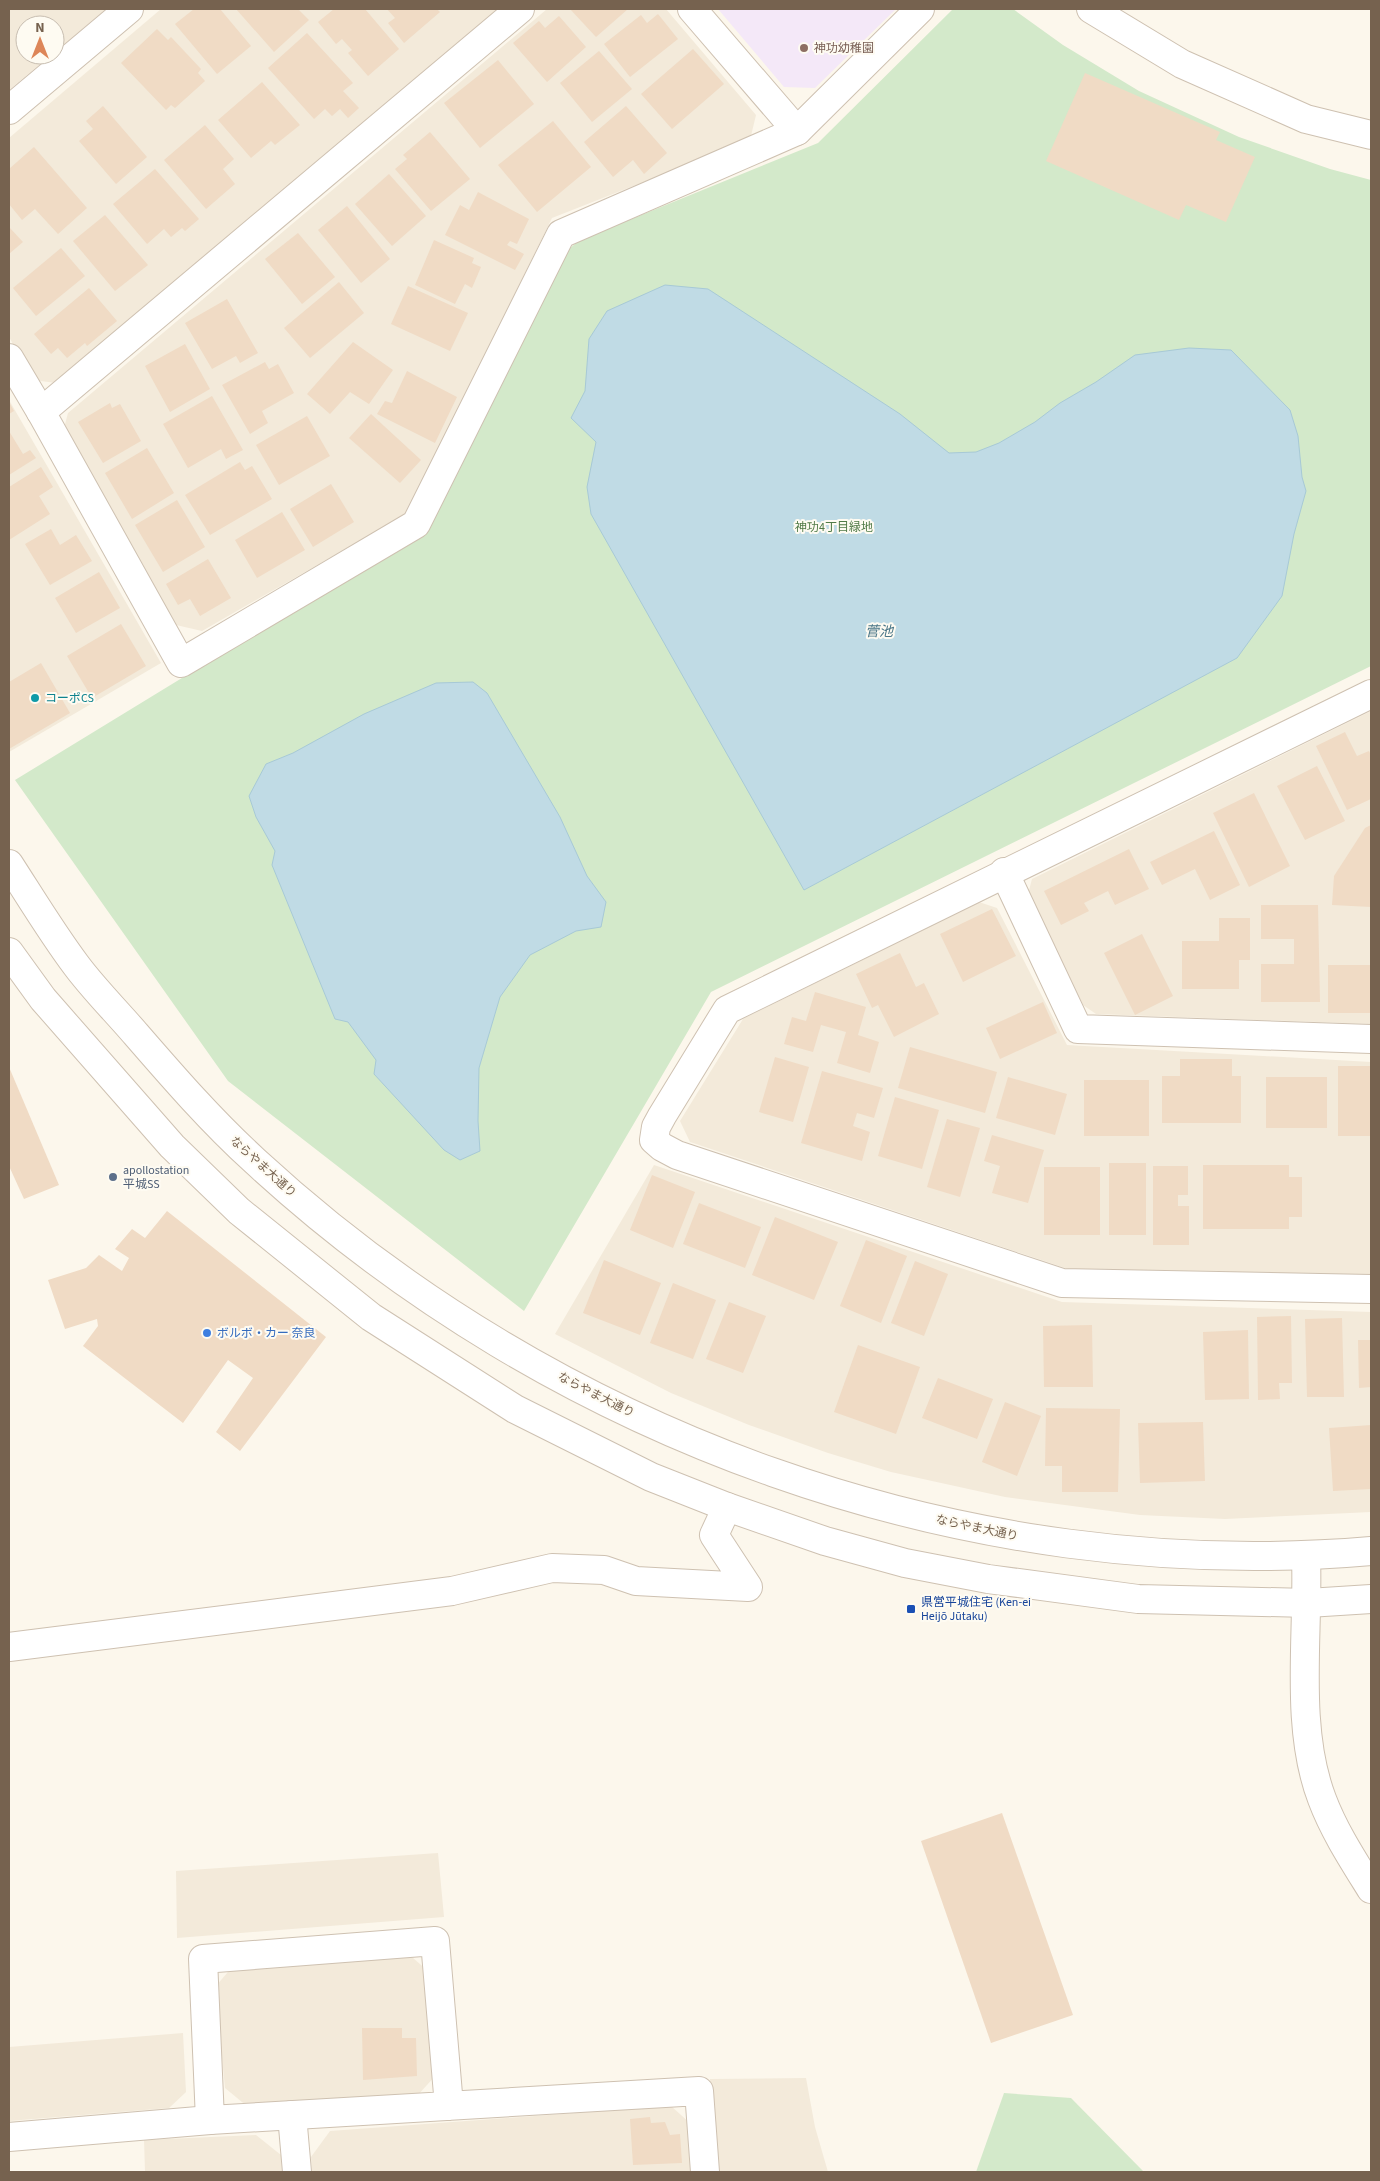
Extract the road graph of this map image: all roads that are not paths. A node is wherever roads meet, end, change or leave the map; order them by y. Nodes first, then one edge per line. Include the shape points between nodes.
1 (129, 9) edge
2 (520, 9) edge
3 (692, 9) edge
4 (920, 9) edge
5 (1091, 9) edge
6 (9, 110) edge
7 (797, 131) junction
8 (1371, 135) edge
9 (9, 358) edge
10 (42, 412) junction
11 (1371, 694) edge
12 (9, 864) edge
13 (1004, 872) junction
14 (9, 952) edge
15 (1371, 1039) edge
16 (1371, 1289) edge
17 (727, 1507) junction
18 (1371, 1551) edge
19 (1306, 1557) junction
20 (1371, 1599) edge
21 (1308, 1603) junction
22 (9, 1647) edge
23 (1371, 1889) edge
24 (448, 2106) junction
25 (292, 2115) junction
26 (210, 2120) junction
27 (9, 2137) edge
28 (297, 2172) edge
29 (705, 2172) edge

1 - 6 street
2 - 10 street
3 - 7 street
4 - 7 street
5 - 8 street via 1182,64 1306,119
7 - 10 street via 561,234 416,524 181,663
9 - 10 street
11 - 13 street
12 - 19 street, ならやま大通り via 77,966 197,1105 255,1162 397,1279 526,1359 709,1450 892,1510 1047,1542 1218,1556
13 - 15 street via 1078,1029
13 - 16 street via 728,1010 662,1116 654,1140 677,1155 1062,1283
14 - 17 street via 43,999 172,1146 239,1211 371,1316 515,1409 651,1477
17 - 21 street via 825,1541 988,1579 1138,1599
17 - 22 street via 714,1535 748,1587 636,1581 604,1570 552,1568 452,1591
18 - 19 street, ならやま大通り
19 - 21 street
20 - 21 street
21 - 23 street via 1309,1752 1322,1798 1343,1844
24 - 25 street
24 - 26 street via 435,1941 203,1959
24 - 29 street via 699,2091
25 - 26 street
25 - 28 street
26 - 27 street

